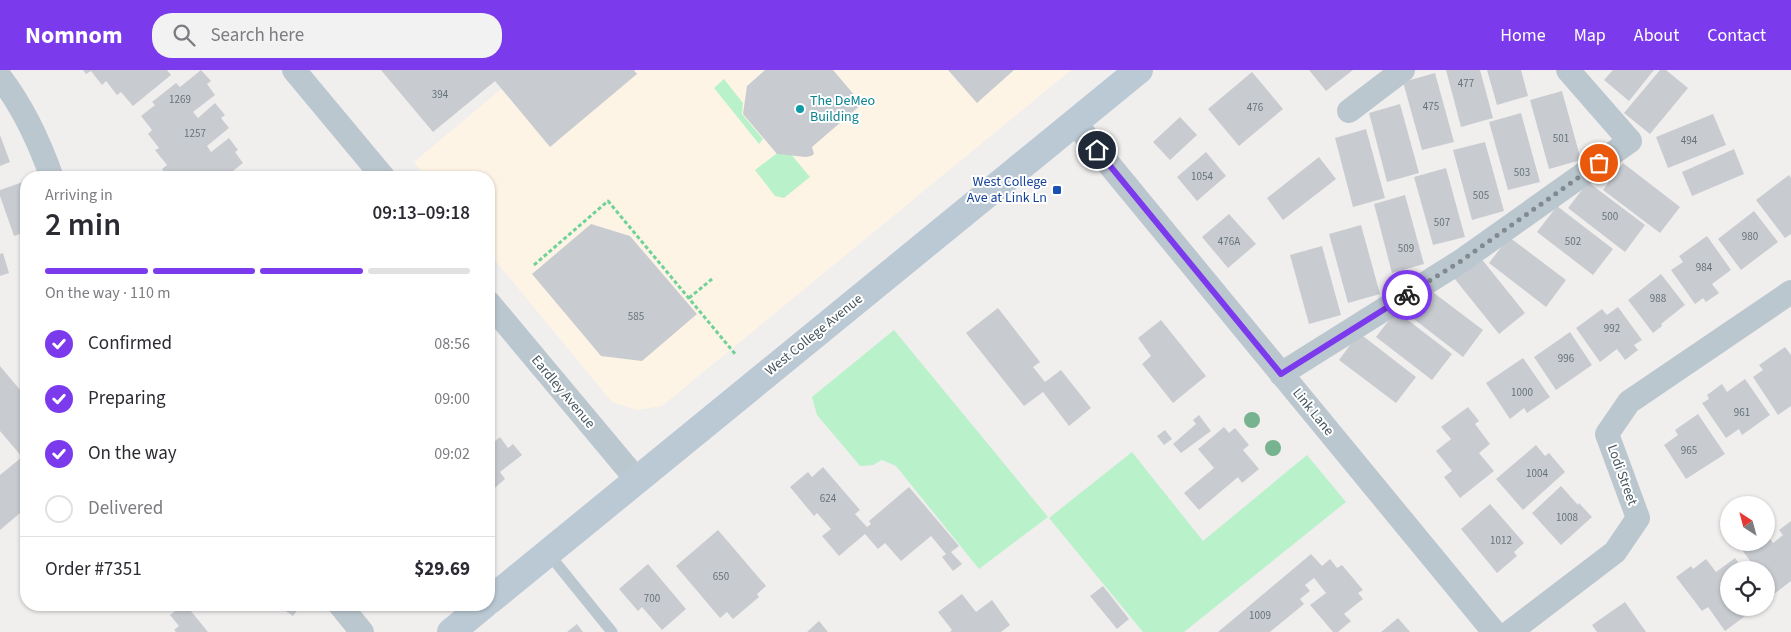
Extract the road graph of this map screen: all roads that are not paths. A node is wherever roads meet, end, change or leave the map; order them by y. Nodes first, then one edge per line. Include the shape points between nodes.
1 (294, 70) edge
2 (1140, 70) edge
3 (1403, 70) edge
4 (1568, 70) edge
5 (0, 76) edge
6 (1349, 111) dead end
7 (1075, 123) junction
8 (50, 171) edge
9 (378, 171) edge
10 (1791, 292) edge
11 (495, 310) edge
12 (1281, 374) junction
13 (637, 480) junction
14 (548, 553) junction
15 (495, 596) edge
16 (345, 611) edge
17 (477, 611) edge
18 (362, 632) edge
19 (451, 632) edge
20 (612, 632) edge
21 (1494, 632) edge
22 (1510, 632) edge

1 - 9 street
2 - 7 main road, West College Avenue
3 - 6 street
4 - 12 street via 1630,141 1461,261
5 - 8 street via 28,120
7 - 12 street, Link Lane
7 - 13 main road, West College Avenue
10 - 22 street, Lodi Street via 1629,402 1607,434 1638,518 1615,552
11 - 13 street, Eardley Avenue
12 - 21 street, Link Lane
13 - 14 main road, West College Avenue
14 - 15 main road, West College Avenue
14 - 20 lane
16 - 18 street
17 - 19 main road

